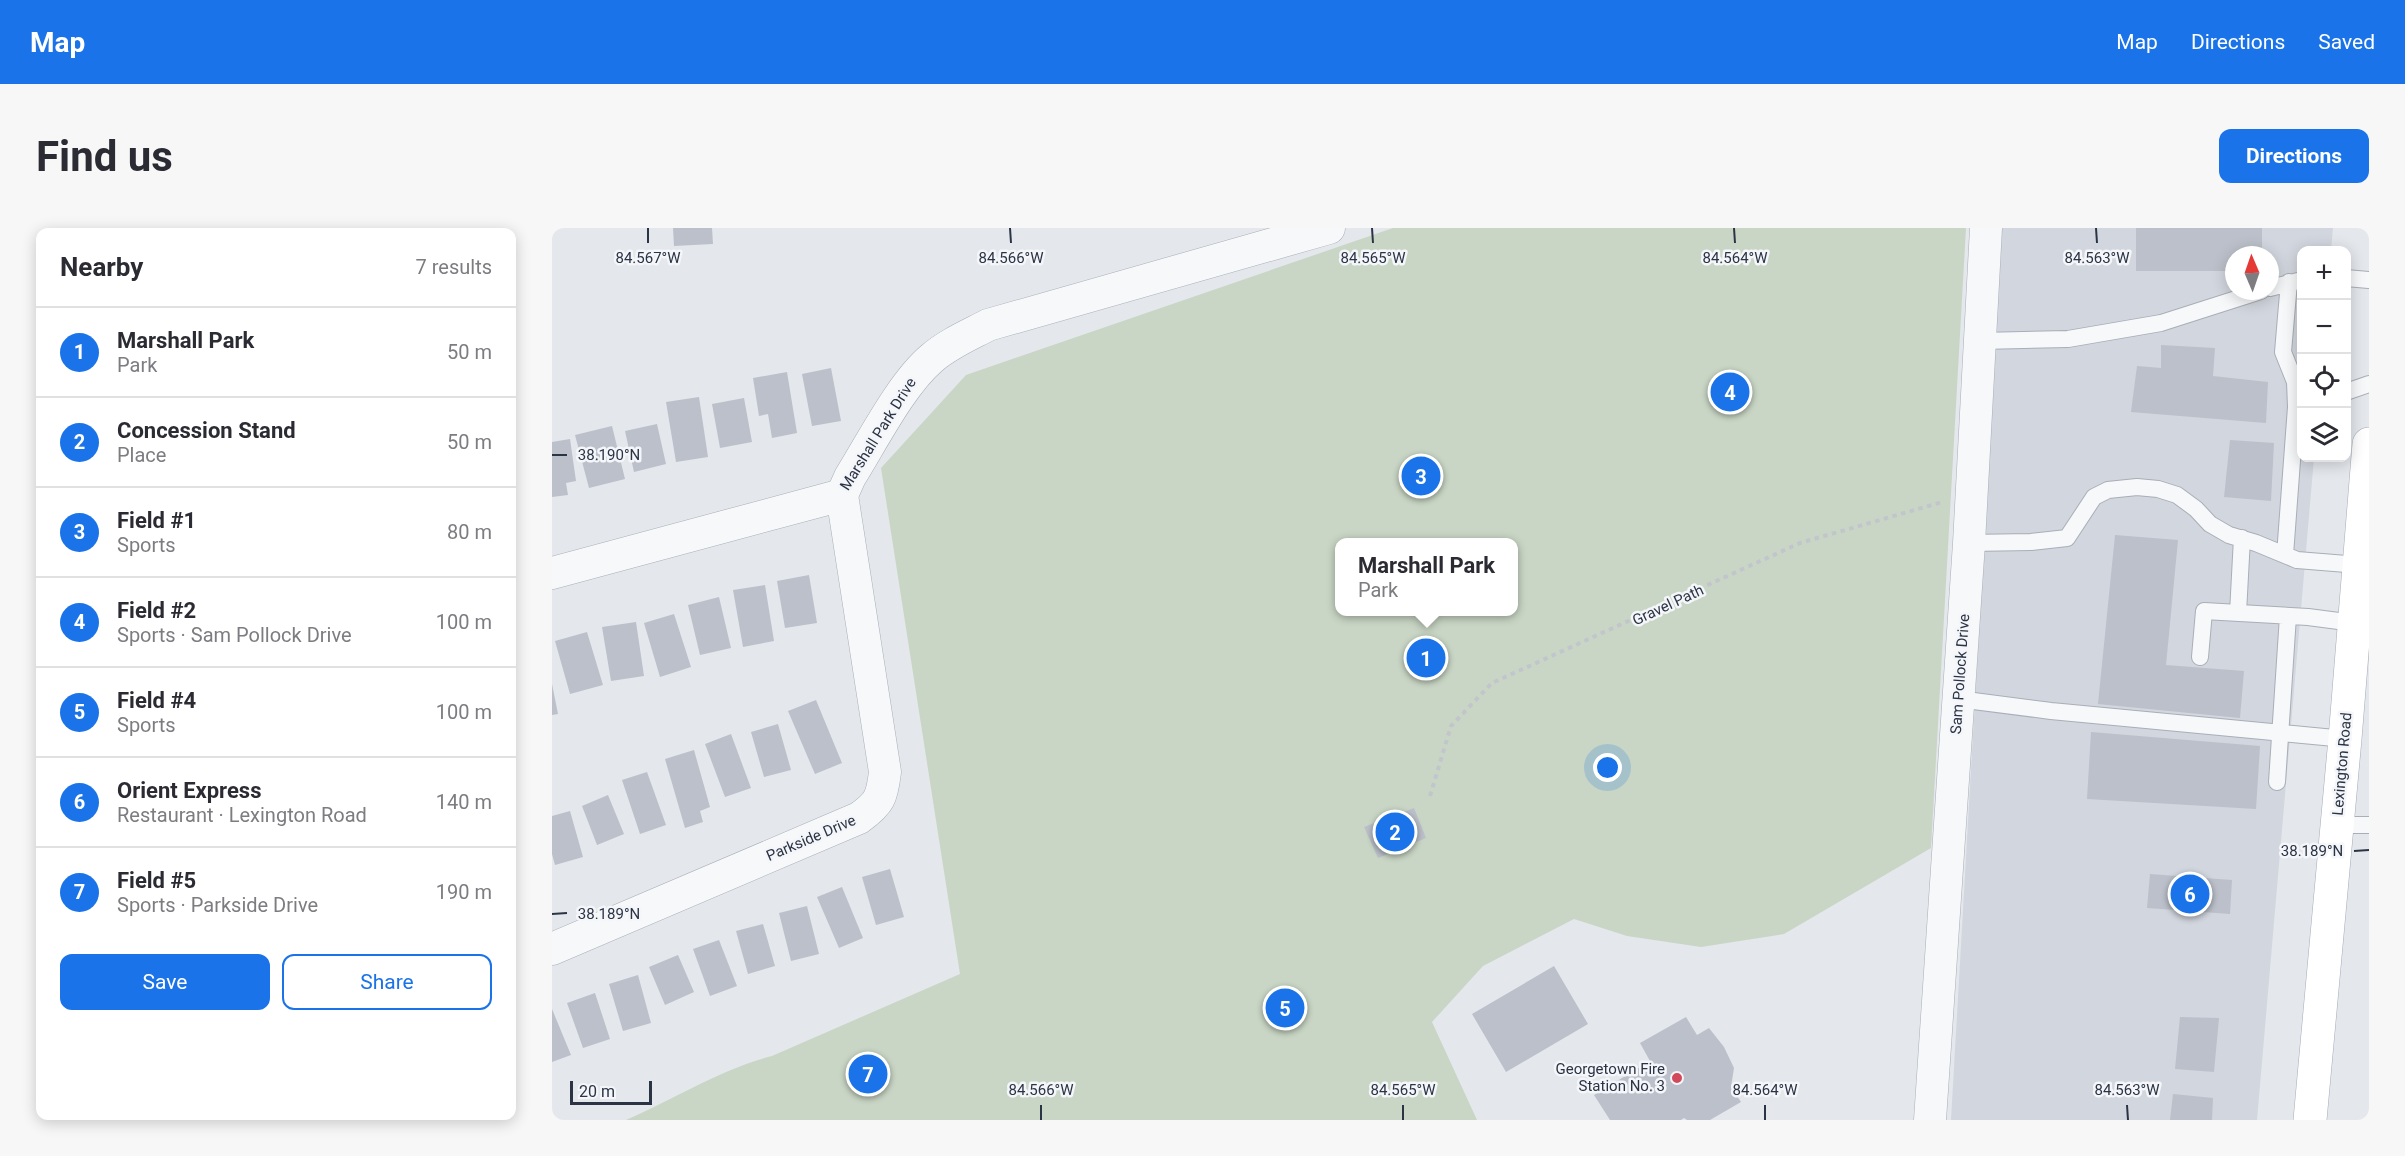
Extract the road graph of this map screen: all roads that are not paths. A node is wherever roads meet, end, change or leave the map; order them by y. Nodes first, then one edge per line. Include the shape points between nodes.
1 (1329, 228) edge
2 (1986, 228) edge
3 (2351, 278) edge
4 (2369, 280) edge
5 (2295, 281) edge
6 (2279, 285) edge
7 (2233, 300) edge
8 (1980, 340) junction
9 (2369, 384) edge
10 (2351, 390) edge
11 (2297, 394) edge
12 (2299, 408) edge
13 (2369, 444) edge
14 (842, 495) junction
15 (2242, 538) junction
16 (1969, 543) junction
17 (2285, 555) junction
18 (2359, 566) junction
19 (552, 573) edge
20 (2238, 613) junction
21 (2288, 616) junction
22 (2354, 622) junction
23 (2200, 657) dead end
24 (1958, 699) junction
25 (2280, 733) junction
26 (2345, 739) junction
27 (2277, 782) dead end
28 (2337, 825) junction
29 (2369, 825) edge
30 (552, 949) edge
31 (1929, 1120) edge
32 (2310, 1120) edge

1 - 14 street, Marshall Park Drive via 988,325 954,342 913,377
2 - 8 street, Sam Pollock Drive
3 - 4 lane
5 - 6 lane
5 - 11 lane via 2283,352
7 - 8 lane via 2160,323 2068,339
8 - 16 street, Sam Pollock Drive
9 - 10 lane
12 - 17 lane
13 - 18 main road, Lexington Road
14 - 19 street, Marshall Park Drive
14 - 30 street, Parkside Drive via 885,772 876,806 859,818
15 - 16 lane via 2210,524 2177,495 2137,487 2108,490 2094,497 2067,538
15 - 17 lane
15 - 20 lane
16 - 24 street, Sam Pollock Drive
17 - 18 lane
18 - 22 main road, Lexington Road
20 - 21 lane
20 - 23 lane via 2204,611
21 - 22 lane
21 - 25 lane
22 - 26 main road, Lexington Road
24 - 25 lane
24 - 31 street, Sam Pollock Drive
25 - 26 lane
25 - 27 lane
26 - 28 main road, Lexington Road
28 - 29 lane
28 - 32 main road, Lexington Road

